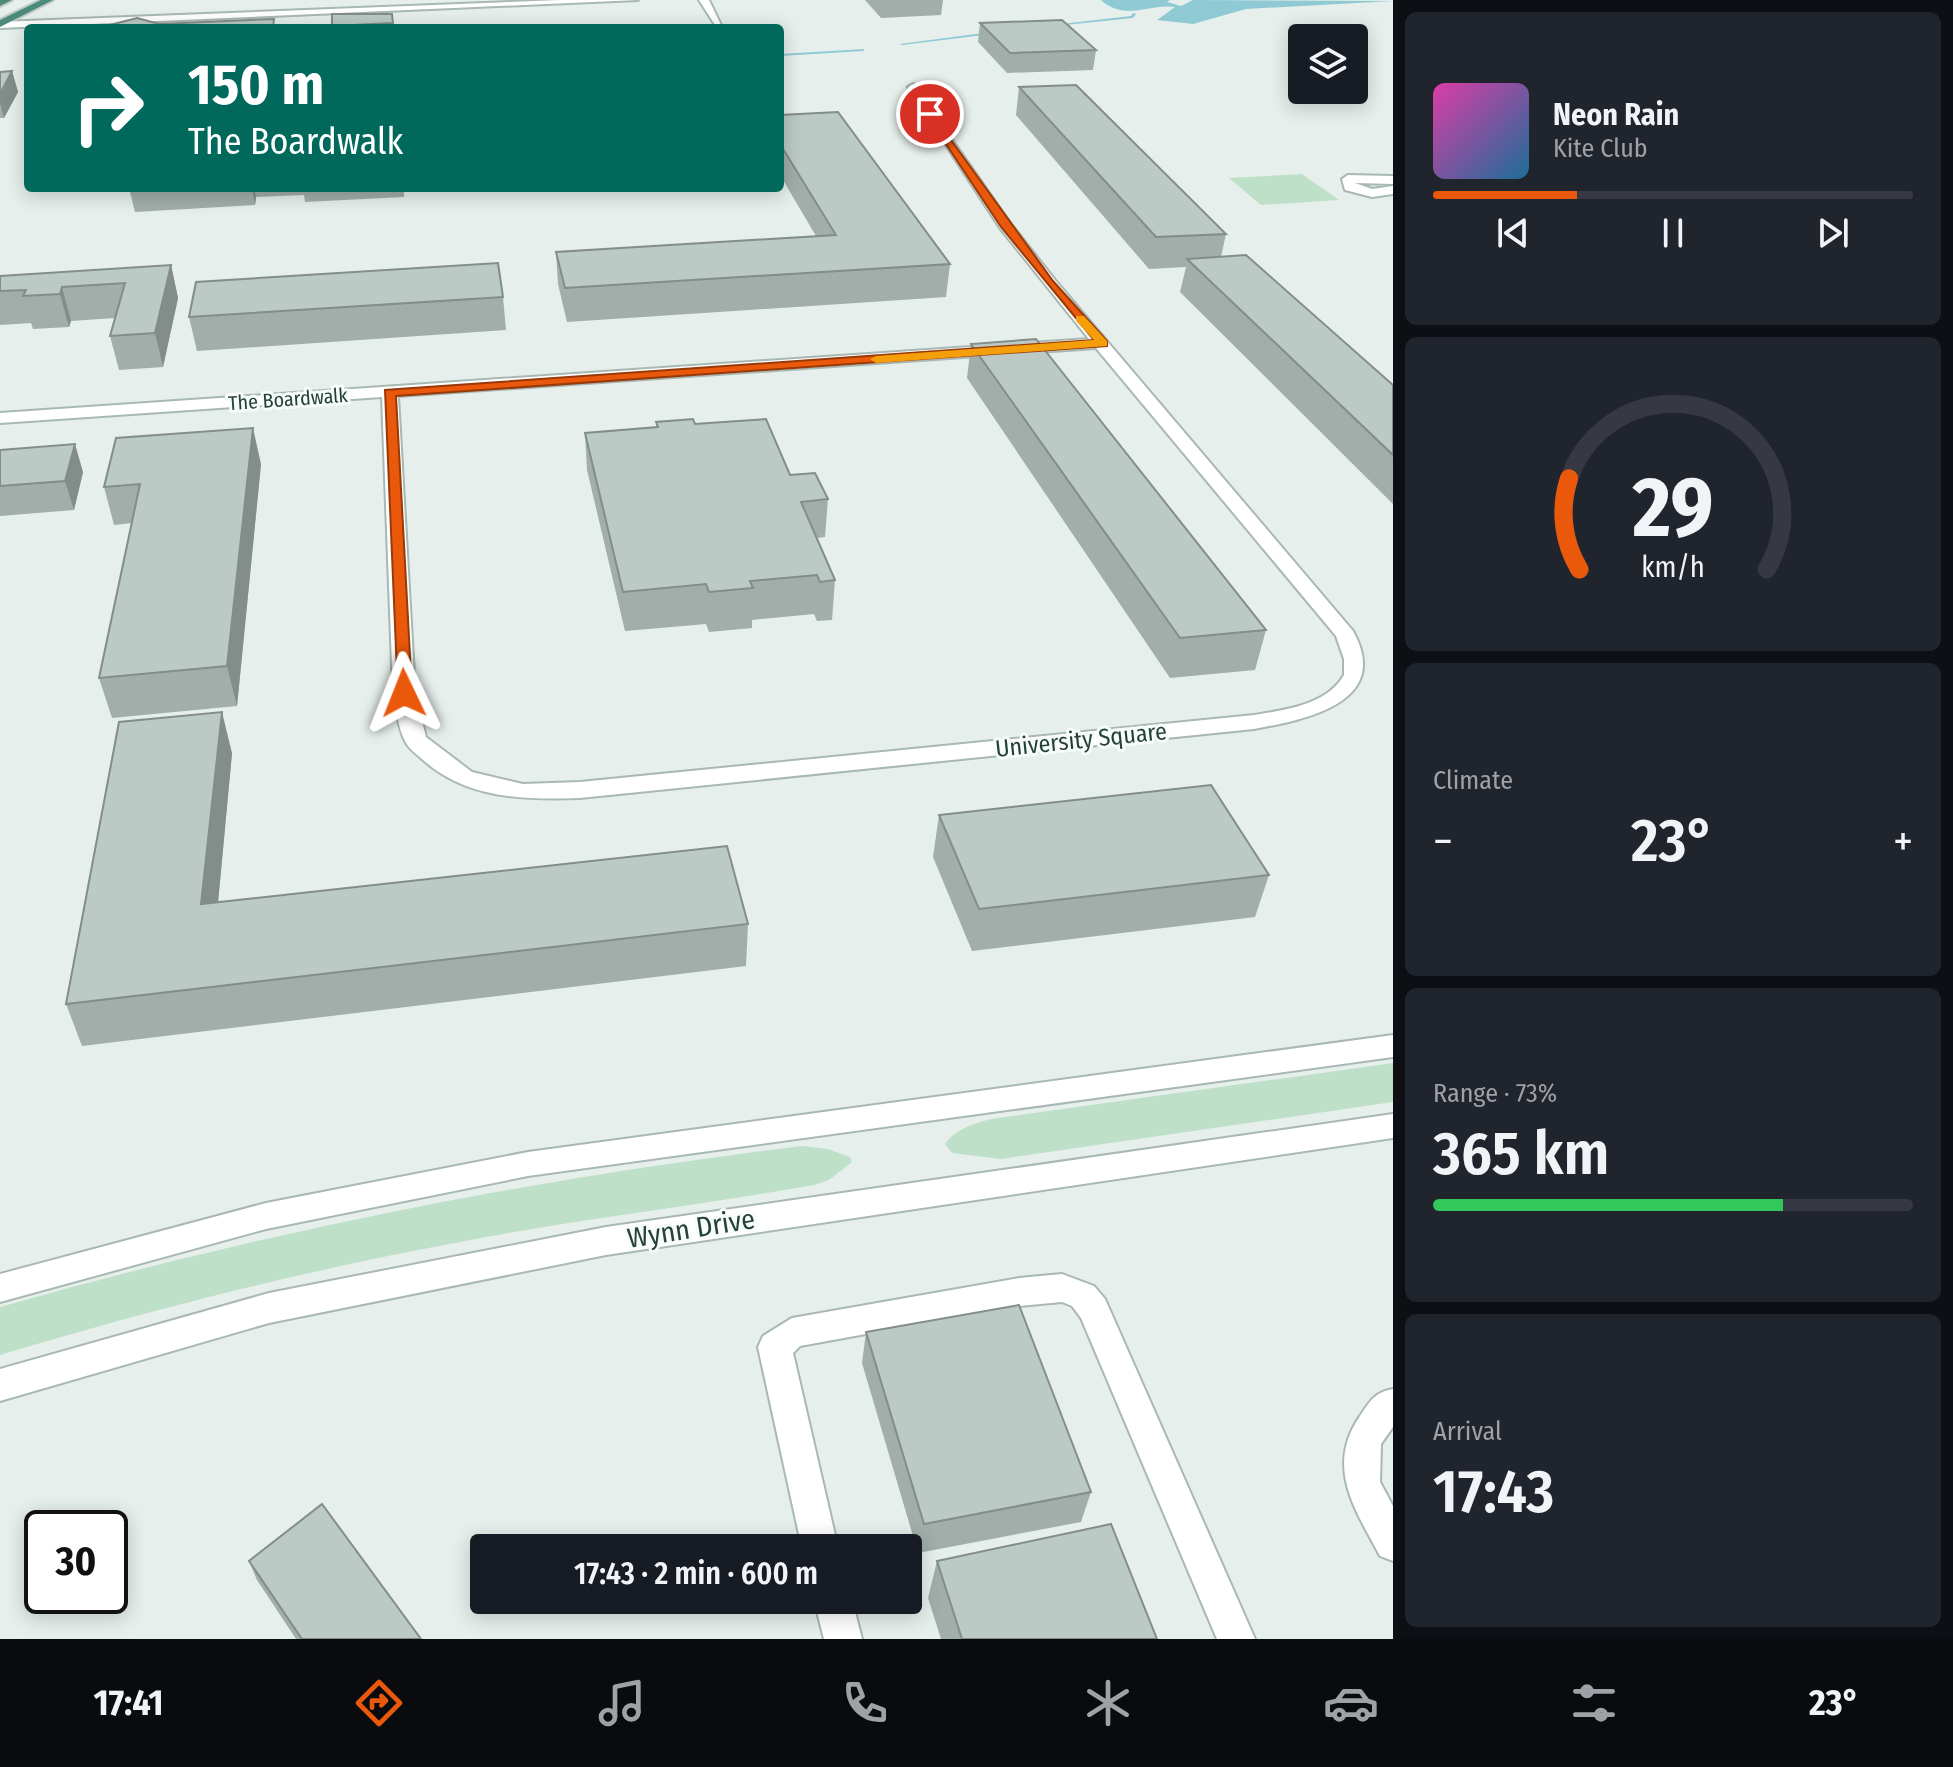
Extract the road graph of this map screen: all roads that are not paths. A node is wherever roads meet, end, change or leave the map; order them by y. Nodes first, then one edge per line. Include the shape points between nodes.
1 (7, 0) edge
2 (48, 0) edge
3 (633, 0) edge
4 (704, 0) edge
5 (0, 3) edge
6 (718, 23) dead end
7 (24, 24) edge
8 (38, 24) edge
9 (0, 25) edge
10 (913, 87) dead end
11 (1393, 180) edge
12 (1393, 190) edge
13 (1103, 343) junction
14 (390, 393) junction
15 (0, 418) edge
16 (1393, 1046) edge
17 (1393, 1126) edge
18 (0, 1288) edge
19 (0, 1385) edge
20 (1393, 1405) edge
21 (817, 1534) edge
22 (1393, 1543) edge
23 (837, 1614) edge
24 (843, 1639) edge
25 (1236, 1639) edge

1 - 5 highway
2 - 9 highway
3 - 8 street via 450,13
4 - 6 street
7 - 9 street
10 - 13 street, University Square via 1005,225
11 - 12 street via 1348,179 1350,187 1372,193
13 - 14 street, The Boardwalk
13 - 14 street, University Square via 1346,635 1356,661 1351,682 1329,702 1304,713 1254,722 777,772 580,790 494,787 464,777 415,740 404,693
14 - 15 street, The Boardwalk
16 - 18 street via 528,1164 266,1216
17 - 19 street, Wynn Drive via 561,1249 269,1308
20 - 22 street via 1364,1440 1362,1485
21 - 25 street via 775,1347 792,1333 1062,1288 1083,1296 1093,1309
23 - 24 street

